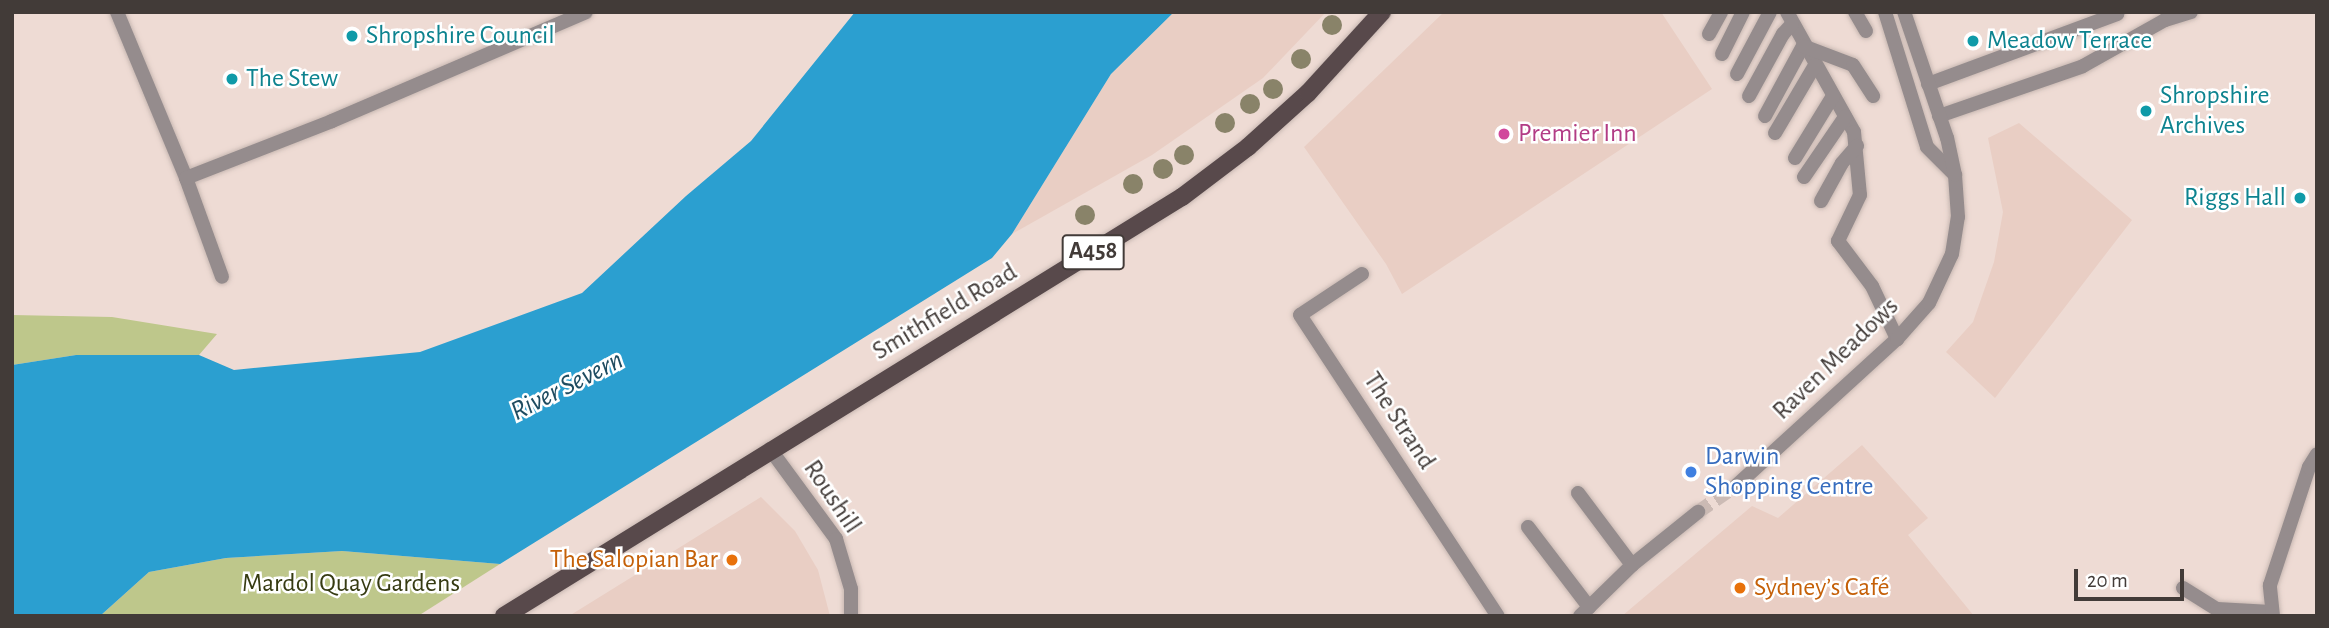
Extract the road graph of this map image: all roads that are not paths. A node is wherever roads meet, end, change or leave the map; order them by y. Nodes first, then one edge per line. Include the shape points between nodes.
1 (117, 12) edge
2 (586, 12) edge
3 (1382, 12) edge
4 (1721, 12) edge
5 (1742, 12) edge
6 (1770, 12) edge
7 (1855, 12) edge
8 (1885, 12) edge
9 (1904, 12) edge
10 (2191, 12) edge
11 (2116, 14) dead end
12 (1789, 18) edge
13 (1866, 31) dead end
14 (1709, 34) dead end
15 (1803, 46) junction
16 (1722, 54) dead end
17 (1815, 65) junction
18 (1737, 74) dead end
19 (1928, 84) junction
20 (1749, 96) dead end
21 (1833, 96) junction
22 (1873, 96) dead end
23 (1765, 116) dead end
24 (1939, 116) junction
25 (1845, 117) junction
26 (1775, 133) dead end
27 (1857, 146) junction
28 (1795, 158) dead end
29 (1955, 175) junction
30 (1804, 177) dead end
31 (186, 178) junction
32 (1821, 201) dead end
33 (1362, 274) dead end
34 (222, 277) dead end
35 (1897, 340) junction
36 (770, 449) junction
37 (2317, 454) edge
38 (1737, 485) tunnel mouth
39 (1578, 493) dead end
40 (1698, 512) tunnel mouth
41 (1528, 527) dead end
42 (1632, 565) junction
43 (2183, 588) dead end
44 (1584, 611) edge
45 (2272, 614) edge
46 (504, 616) edge
47 (851, 616) edge
48 (1498, 616) edge

1 - 31 street
2 - 31 street via 355,112
3 - 36 main road, Smithfield Road / A458 via 1308,93 1182,197
4 - 14 street
5 - 16 street
6 - 18 street
7 - 13 street
8 - 29 street via 1927,147
9 - 19 street, Raven Meadows
10 - 24 street via 2165,20 2083,66
11 - 19 street
12 - 15 street
12 - 20 street
15 - 17 street
15 - 22 street via 1853,65
15 - 23 street
17 - 21 street
17 - 26 street
19 - 24 street, Raven Meadows
21 - 25 street
21 - 28 street
24 - 29 street, Raven Meadows
25 - 27 street
25 - 30 street
27 - 32 street
27 - 35 street via 1860,195 1838,241 1872,286
29 - 35 street, Raven Meadows via 1958,217 1952,254 1929,303
31 - 34 street
33 - 48 street, The Strand via 1300,315
35 - 38 street, Raven Meadows
36 - 46 main road, Smithfield Road / A458
36 - 47 street, Roushill via 836,540 851,589
37 - 45 street via 2270,585
39 - 42 street
40 - 42 street
41 - 44 street
42 - 44 street
43 - 45 street via 2217,609

